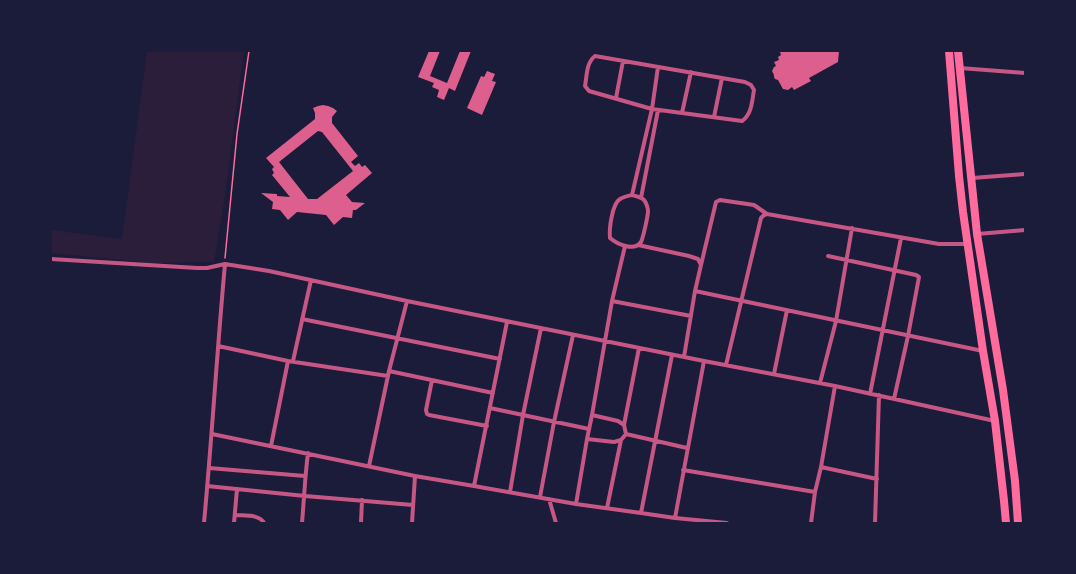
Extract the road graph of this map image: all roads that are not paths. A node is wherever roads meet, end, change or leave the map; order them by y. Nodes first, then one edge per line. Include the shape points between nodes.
1 (948, 51) edge
2 (958, 51) edge
3 (623, 61) junction
4 (658, 67) junction
5 (960, 68) junction
6 (691, 72) junction
7 (1025, 73) edge
8 (722, 78) junction
9 (616, 98) junction
10 (652, 109) junction
11 (658, 110) junction
12 (682, 113) junction
13 (714, 117) junction
14 (1025, 174) edge
15 (971, 178) junction
16 (632, 195) junction
17 (641, 198) junction
18 (767, 214) junction
19 (852, 228) junction
20 (1025, 230) edge
21 (977, 234) junction
22 (901, 238) junction
23 (968, 244) junction
24 (638, 245) junction
25 (625, 246) junction
26 (828, 256) dead end
27 (51, 259) edge
28 (847, 260) junction
29 (225, 264) junction
30 (701, 265) junction
31 (894, 270) junction
32 (311, 280) junction
33 (695, 291) junction
34 (742, 300) junction
35 (407, 301) junction
36 (612, 301) junction
37 (787, 310) junction
38 (691, 316) junction
39 (302, 319) junction
40 (836, 321) junction
41 (508, 322) junction
42 (542, 328) junction
43 (882, 330) junction
44 (573, 335) junction
45 (908, 336) junction
46 (398, 339) junction
47 (605, 341) junction
48 (218, 346) junction
49 (639, 348) junction
50 (983, 351) junction
51 (672, 354) junction
52 (684, 357) junction
53 (500, 358) junction
54 (290, 361) junction
55 (704, 361) junction
56 (726, 365) junction
57 (389, 371) junction
58 (774, 374) junction
59 (388, 376) junction
60 (432, 380) junction
61 (820, 384) junction
62 (835, 386) junction
63 (493, 393) junction
64 (870, 394) junction
65 (880, 395) junction
66 (894, 399) junction
67 (490, 408) junction
68 (523, 415) junction
69 (592, 415) junction
70 (995, 421) junction
71 (554, 422) junction
72 (624, 425) junction
73 (487, 426) junction
74 (589, 429) junction
75 (212, 434) junction
76 (626, 434) junction
77 (587, 439) junction
78 (621, 440) junction
79 (655, 441) junction
80 (271, 446) junction
81 (687, 448) junction
82 (308, 453) junction
83 (369, 466) junction
84 (821, 467) junction
85 (209, 468) junction
86 (683, 470) junction
87 (305, 476) junction
88 (415, 476) junction
89 (877, 479) junction
90 (207, 486) junction
91 (474, 486) junction
92 (237, 489) junction
93 (510, 492) junction
94 (815, 492) junction
95 (305, 496) junction
96 (540, 497) junction
97 (549, 499) junction
98 (362, 500) junction
99 (576, 504) junction
100 (413, 505) junction
101 (607, 508) junction
102 (641, 513) junction
103 (235, 515) junction
104 (674, 518) junction
105 (204, 523) edge
106 (234, 523) edge
107 (264, 523) edge
108 (302, 523) edge
109 (361, 523) edge
110 (412, 523) edge
111 (556, 523) edge
112 (727, 523) edge
113 (811, 523) edge
114 (875, 523) edge
115 (1006, 523) edge
116 (1018, 523) edge

1 - 23 highway
2 - 5 highway
3 - 4 street
3 - 9 street
3 - 9 street via 595,56 589,64 585,86 587,89
4 - 6 street
4 - 10 street
5 - 7 street
5 - 15 highway
6 - 8 street
6 - 12 street
8 - 13 street
8 - 13 street via 745,82 754,90 747,118 742,121
9 - 10 street
10 - 11 street
10 - 16 street
11 - 12 street
11 - 17 street
12 - 13 street
14 - 15 street
15 - 21 highway
16 - 17 street
16 - 25 street via 621,198 615,204 609,230 610,238
17 - 24 street via 645,200 648,210 642,240
18 - 19 street
18 - 30 street via 754,205 720,200 716,202
18 - 34 street via 762,218
19 - 22 street
19 - 28 street
20 - 21 street
21 - 116 highway via 1003,390
22 - 23 street via 939,244
22 - 31 street
23 - 50 highway
24 - 25 street
24 - 30 street via 689,256 698,259
25 - 36 street
26 - 28 street
27 - 29 street via 197,268
28 - 31 street
28 - 40 street
29 - 32 street
29 - 48 street
30 - 33 street
31 - 43 street
31 - 45 street via 919,277
32 - 35 street
32 - 39 street
33 - 34 street
33 - 38 street
34 - 37 street
34 - 56 street
35 - 41 street
35 - 46 street
36 - 38 street
36 - 47 street
37 - 40 street
37 - 58 street
38 - 52 street
39 - 46 street
39 - 54 street
40 - 43 street
40 - 61 street
41 - 42 street
41 - 53 street
42 - 44 street
42 - 68 street
43 - 45 street
43 - 64 street
44 - 47 street
44 - 71 street
45 - 50 street
45 - 66 street
46 - 53 street
46 - 57 street
47 - 49 street
47 - 69 street
48 - 54 street
48 - 75 street
49 - 51 street
49 - 72 street
50 - 70 highway
51 - 52 street
51 - 79 street
52 - 55 street
53 - 63 street
54 - 59 street
54 - 80 street
55 - 56 street
55 - 81 street
56 - 58 street
57 - 59 street
57 - 60 street
58 - 61 street
59 - 83 street
60 - 63 street
60 - 73 street via 427,414
61 - 62 street
62 - 64 street
62 - 84 street
63 - 67 street
64 - 65 street
65 - 66 street
65 - 89 street
66 - 70 street
67 - 68 street
67 - 73 street
68 - 71 street
68 - 93 street
69 - 72 street via 618,421
69 - 74 street
70 - 115 highway
71 - 74 street
71 - 96 street
72 - 76 street
73 - 91 street
74 - 77 street
75 - 80 street
75 - 85 street
76 - 78 street
76 - 79 street
77 - 78 street via 614,442
77 - 99 street
78 - 101 street
79 - 81 street
79 - 102 street
80 - 82 street
81 - 86 street
82 - 83 street
82 - 87 street
83 - 88 street
84 - 89 street
84 - 94 street
85 - 87 street
85 - 90 street
86 - 94 street
86 - 104 street
87 - 95 street
88 - 91 street
88 - 100 street
89 - 114 street
90 - 92 street
90 - 105 street
91 - 93 street
92 - 95 street
92 - 103 street
93 - 96 street
94 - 113 street
95 - 98 street
95 - 108 street
96 - 97 street
97 - 99 street
97 - 111 street
98 - 100 street
98 - 109 street
99 - 101 street
100 - 110 street
101 - 102 street
102 - 104 street
103 - 106 street
103 - 107 street via 258,517
104 - 112 street

